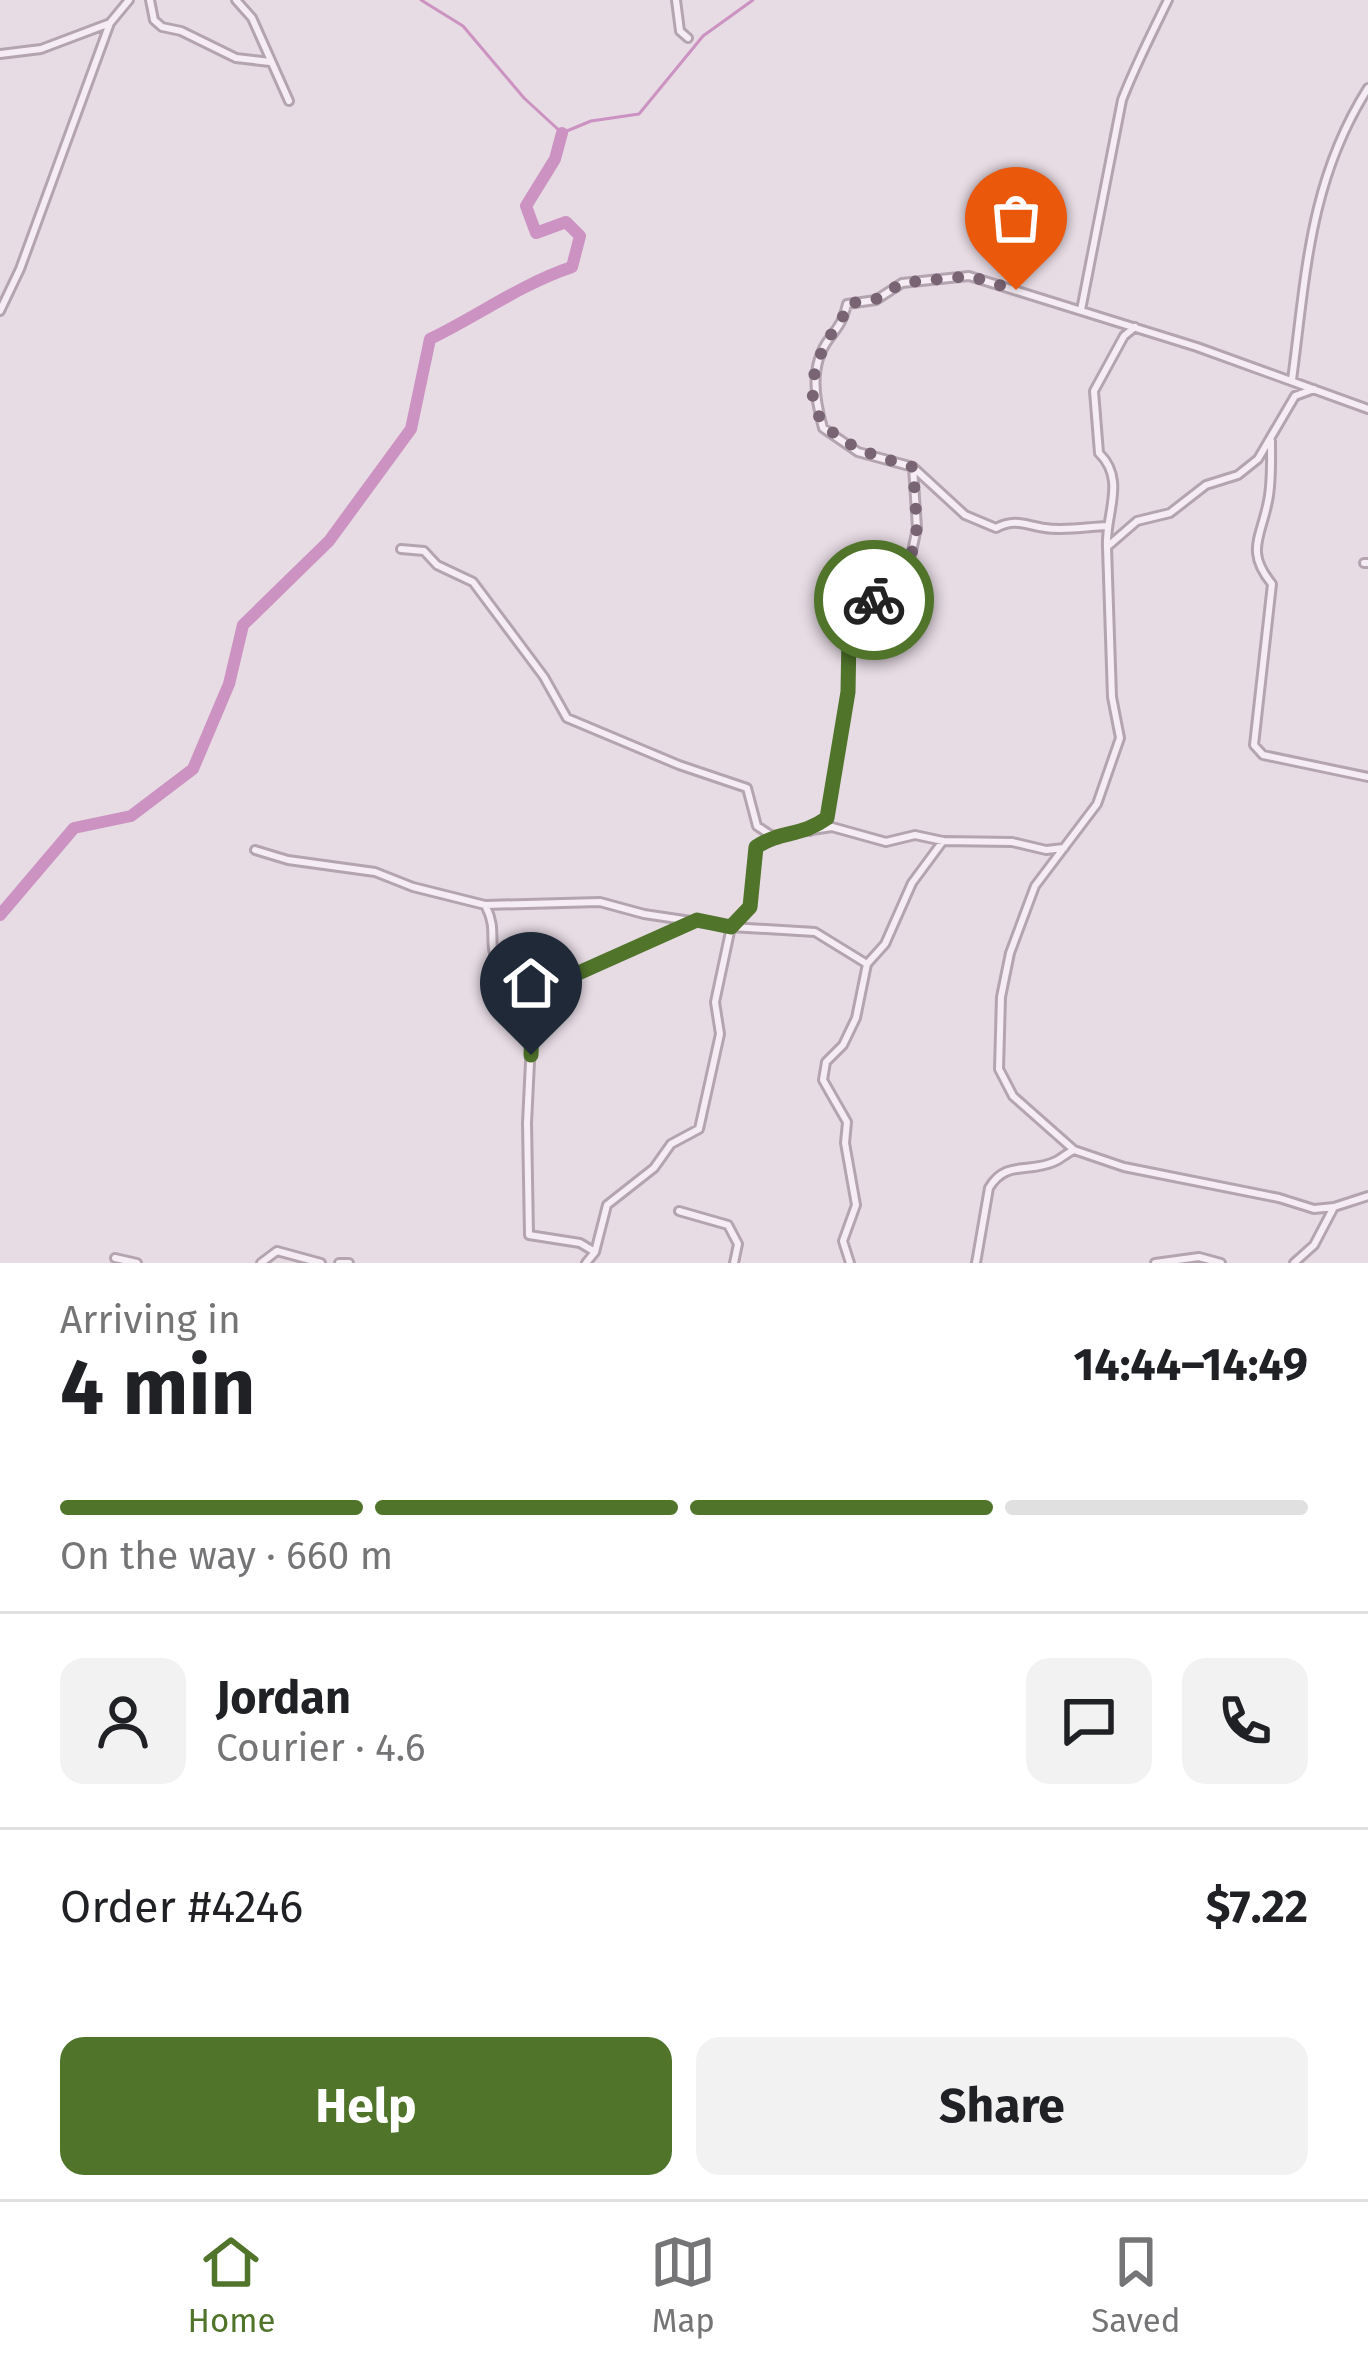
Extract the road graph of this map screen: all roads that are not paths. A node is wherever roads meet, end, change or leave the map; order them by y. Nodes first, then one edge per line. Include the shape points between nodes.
1 (129, 0) edge
2 (150, 0) edge
3 (236, 0) edge
4 (676, 0) edge
5 (1168, 0) edge
6 (110, 23) junction
7 (688, 38) dead end
8 (0, 54) edge
9 (270, 62) junction
10 (1368, 88) edge
11 (289, 101) dead end
12 (1081, 310) junction
13 (0, 311) edge
14 (1135, 327) junction
15 (1292, 380) junction
16 (1314, 389) junction
17 (1368, 410) edge
18 (1271, 435) junction
19 (913, 467) junction
20 (1106, 526) junction
21 (1107, 547) junction
22 (401, 549) dead end
23 (1368, 777) edge
24 (809, 831) junction
25 (772, 836) junction
26 (944, 841) junction
27 (1064, 848) junction
28 (255, 850) dead end
29 (485, 905) junction
30 (697, 920) junction
31 (731, 927) junction
32 (867, 964) junction
33 (532, 1022) junction
34 (1074, 1150) junction
35 (1368, 1196) edge
36 (1334, 1207) junction
37 (679, 1210) dead end
38 (595, 1252) junction
39 (116, 1258) dead end
40 (137, 1263) edge
41 (262, 1263) edge
42 (321, 1263) edge
43 (339, 1263) edge
44 (349, 1263) edge
45 (586, 1263) edge
46 (734, 1263) edge
47 (850, 1263) edge
48 (976, 1263) edge
49 (1155, 1263) edge
50 (1221, 1263) edge
51 (1294, 1263) edge

1 - 6 street
2 - 9 street via 162,27 236,58
3 - 9 street
4 - 7 street
5 - 12 street via 1122,100
6 - 8 street via 41,49
6 - 13 street
9 - 11 street
10 - 15 street via 1315,211
12 - 14 street
12 - 19 street via 969,276 902,283 847,304 842,326 825,343 813,390 823,428 858,452
14 - 15 street
14 - 20 street via 1094,391 1099,453 1114,480
15 - 16 street
16 - 17 street
16 - 18 street via 1295,396
18 - 21 street via 1238,475 1137,521
18 - 23 street via 1268,500 1255,549 1272,584 1253,745 1263,755
19 - 20 street via 965,515 996,528
19 - 24 street via 911,556 887,571 873,603 854,614 827,818
20 - 21 street
21 - 27 street via 1120,738 1097,804
22 - 25 street via 424,550 473,582 567,718 747,788 757,826
24 - 25 street
24 - 26 street
25 - 31 street via 756,847 750,907
26 - 27 street
26 - 32 street
27 - 34 street via 1035,886 1010,952 997,1053 1013,1096
28 - 29 street via 375,872
29 - 30 street via 600,902
29 - 33 street via 495,924 491,955 514,973 513,992
30 - 31 street
30 - 33 street via 556,983 539,998
31 - 32 street via 815,932
31 - 38 street via 699,1129 671,1144 608,1205
32 - 47 street via 856,1018 823,1080 848,1122 856,1205 843,1241
33 - 38 street via 529,1235
34 - 36 street via 1212,1187
34 - 48 street via 994,1179
35 - 36 street
36 - 51 street
37 - 46 street via 728,1225 738,1244
38 - 45 street
39 - 40 street
41 - 42 street via 277,1251
43 - 44 street
49 - 50 street

